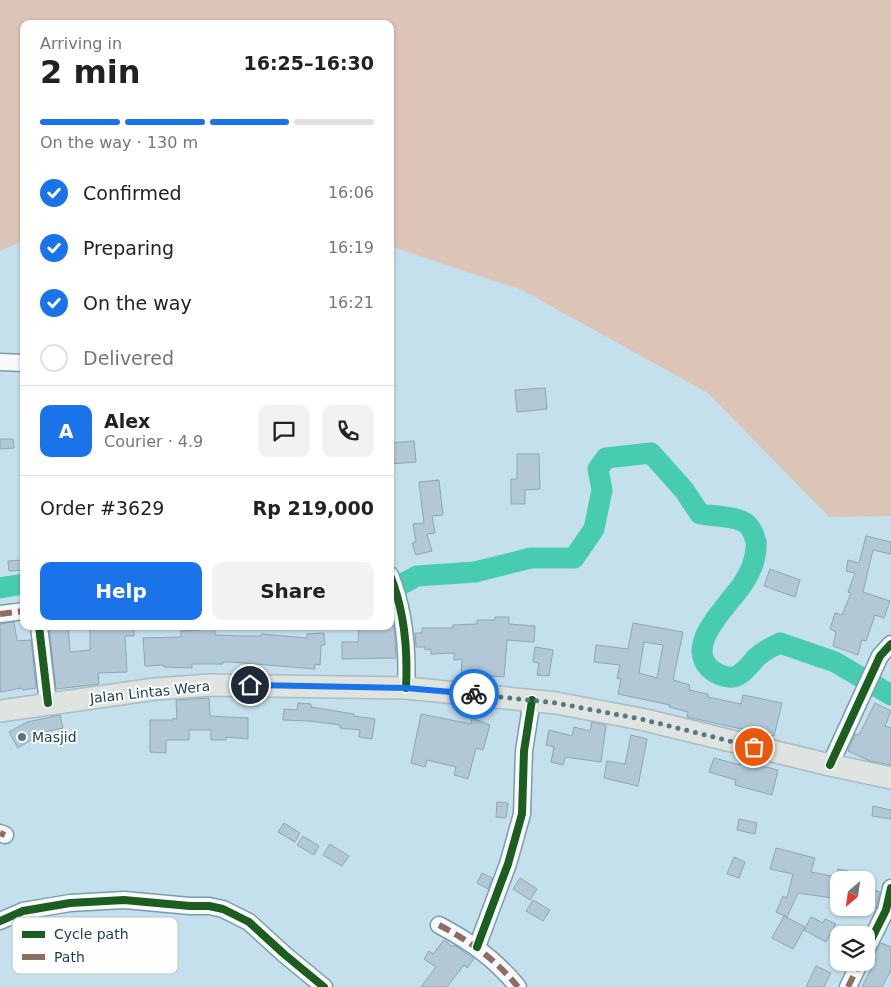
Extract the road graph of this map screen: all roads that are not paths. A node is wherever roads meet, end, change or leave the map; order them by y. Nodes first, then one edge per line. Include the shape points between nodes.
1 (0, 362) edge
2 (20, 363) edge
3 (394, 587) edge
4 (20, 612) edge
5 (0, 614) edge
6 (39, 630) edge
7 (891, 644) edge
8 (406, 688) junction
9 (532, 700) junction
10 (48, 703) junction
11 (0, 711) edge
12 (830, 766) junction
13 (891, 778) edge
14 (891, 888) edge
15 (0, 921) edge
16 (440, 925) dead end
17 (875, 932) edge
18 (478, 947) junction
19 (856, 971) edge
20 (324, 987) edge
21 (518, 987) edge
22 (848, 987) edge

1 - 2 street
3 - 8 street via 406,634
4 - 5 street
6 - 10 street
7 - 12 street via 880,656
8 - 9 main road, Jalan Lintas Wera
8 - 10 main road, Jalan Lintas Wera via 211,685
9 - 12 main road, Jalan Lintas Wera via 641,719
9 - 18 street via 524,751 522,814
10 - 11 main road, Jalan Lintas Wera
12 - 13 main road, Jalan Lintas Wera
14 - 17 street via 886,910
15 - 20 street via 23,911 70,903 124,900 209,906 249,922
16 - 18 street
18 - 21 street
19 - 22 street

